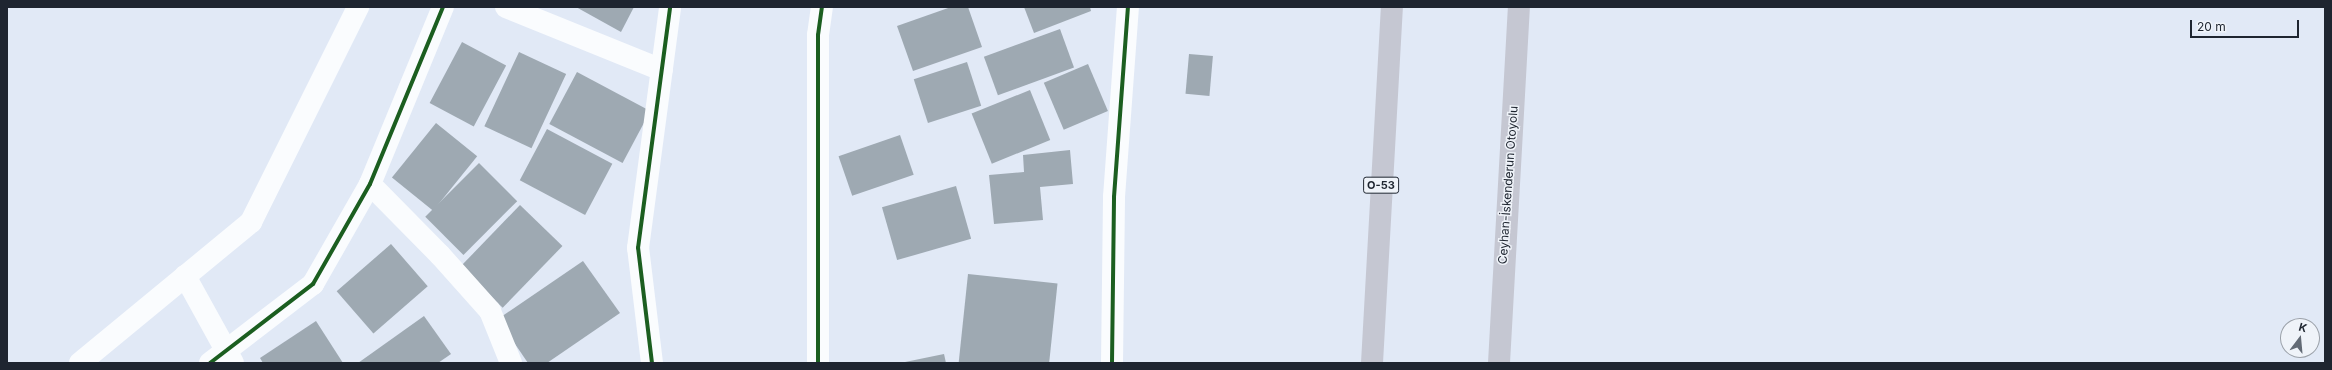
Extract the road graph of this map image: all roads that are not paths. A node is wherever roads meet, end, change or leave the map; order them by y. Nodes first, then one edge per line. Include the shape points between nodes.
1 (358, 7) edge
2 (443, 7) edge
3 (506, 7) edge
4 (670, 7) edge
5 (822, 7) edge
6 (1128, 7) edge
7 (1392, 7) edge
8 (1519, 7) edge
9 (662, 70) junction
10 (370, 184) junction
11 (185, 276) junction
12 (223, 359) edge
13 (80, 363) edge
14 (511, 363) edge
15 (652, 363) edge
16 (818, 363) edge
17 (1112, 363) edge
18 (1372, 363) edge
19 (1499, 363) edge

1 - 11 street via 251,222
2 - 10 street
3 - 9 street
4 - 9 street
5 - 16 street via 818,35
6 - 17 street via 1114,197
7 - 18 highway, O-53 via 1373,308
8 - 19 highway, Ceyhan-İskenderun Otoyolu
9 - 15 street via 638,248
10 - 12 street via 312,284
10 - 14 street via 440,255 490,312
11 - 12 street
11 - 13 street

